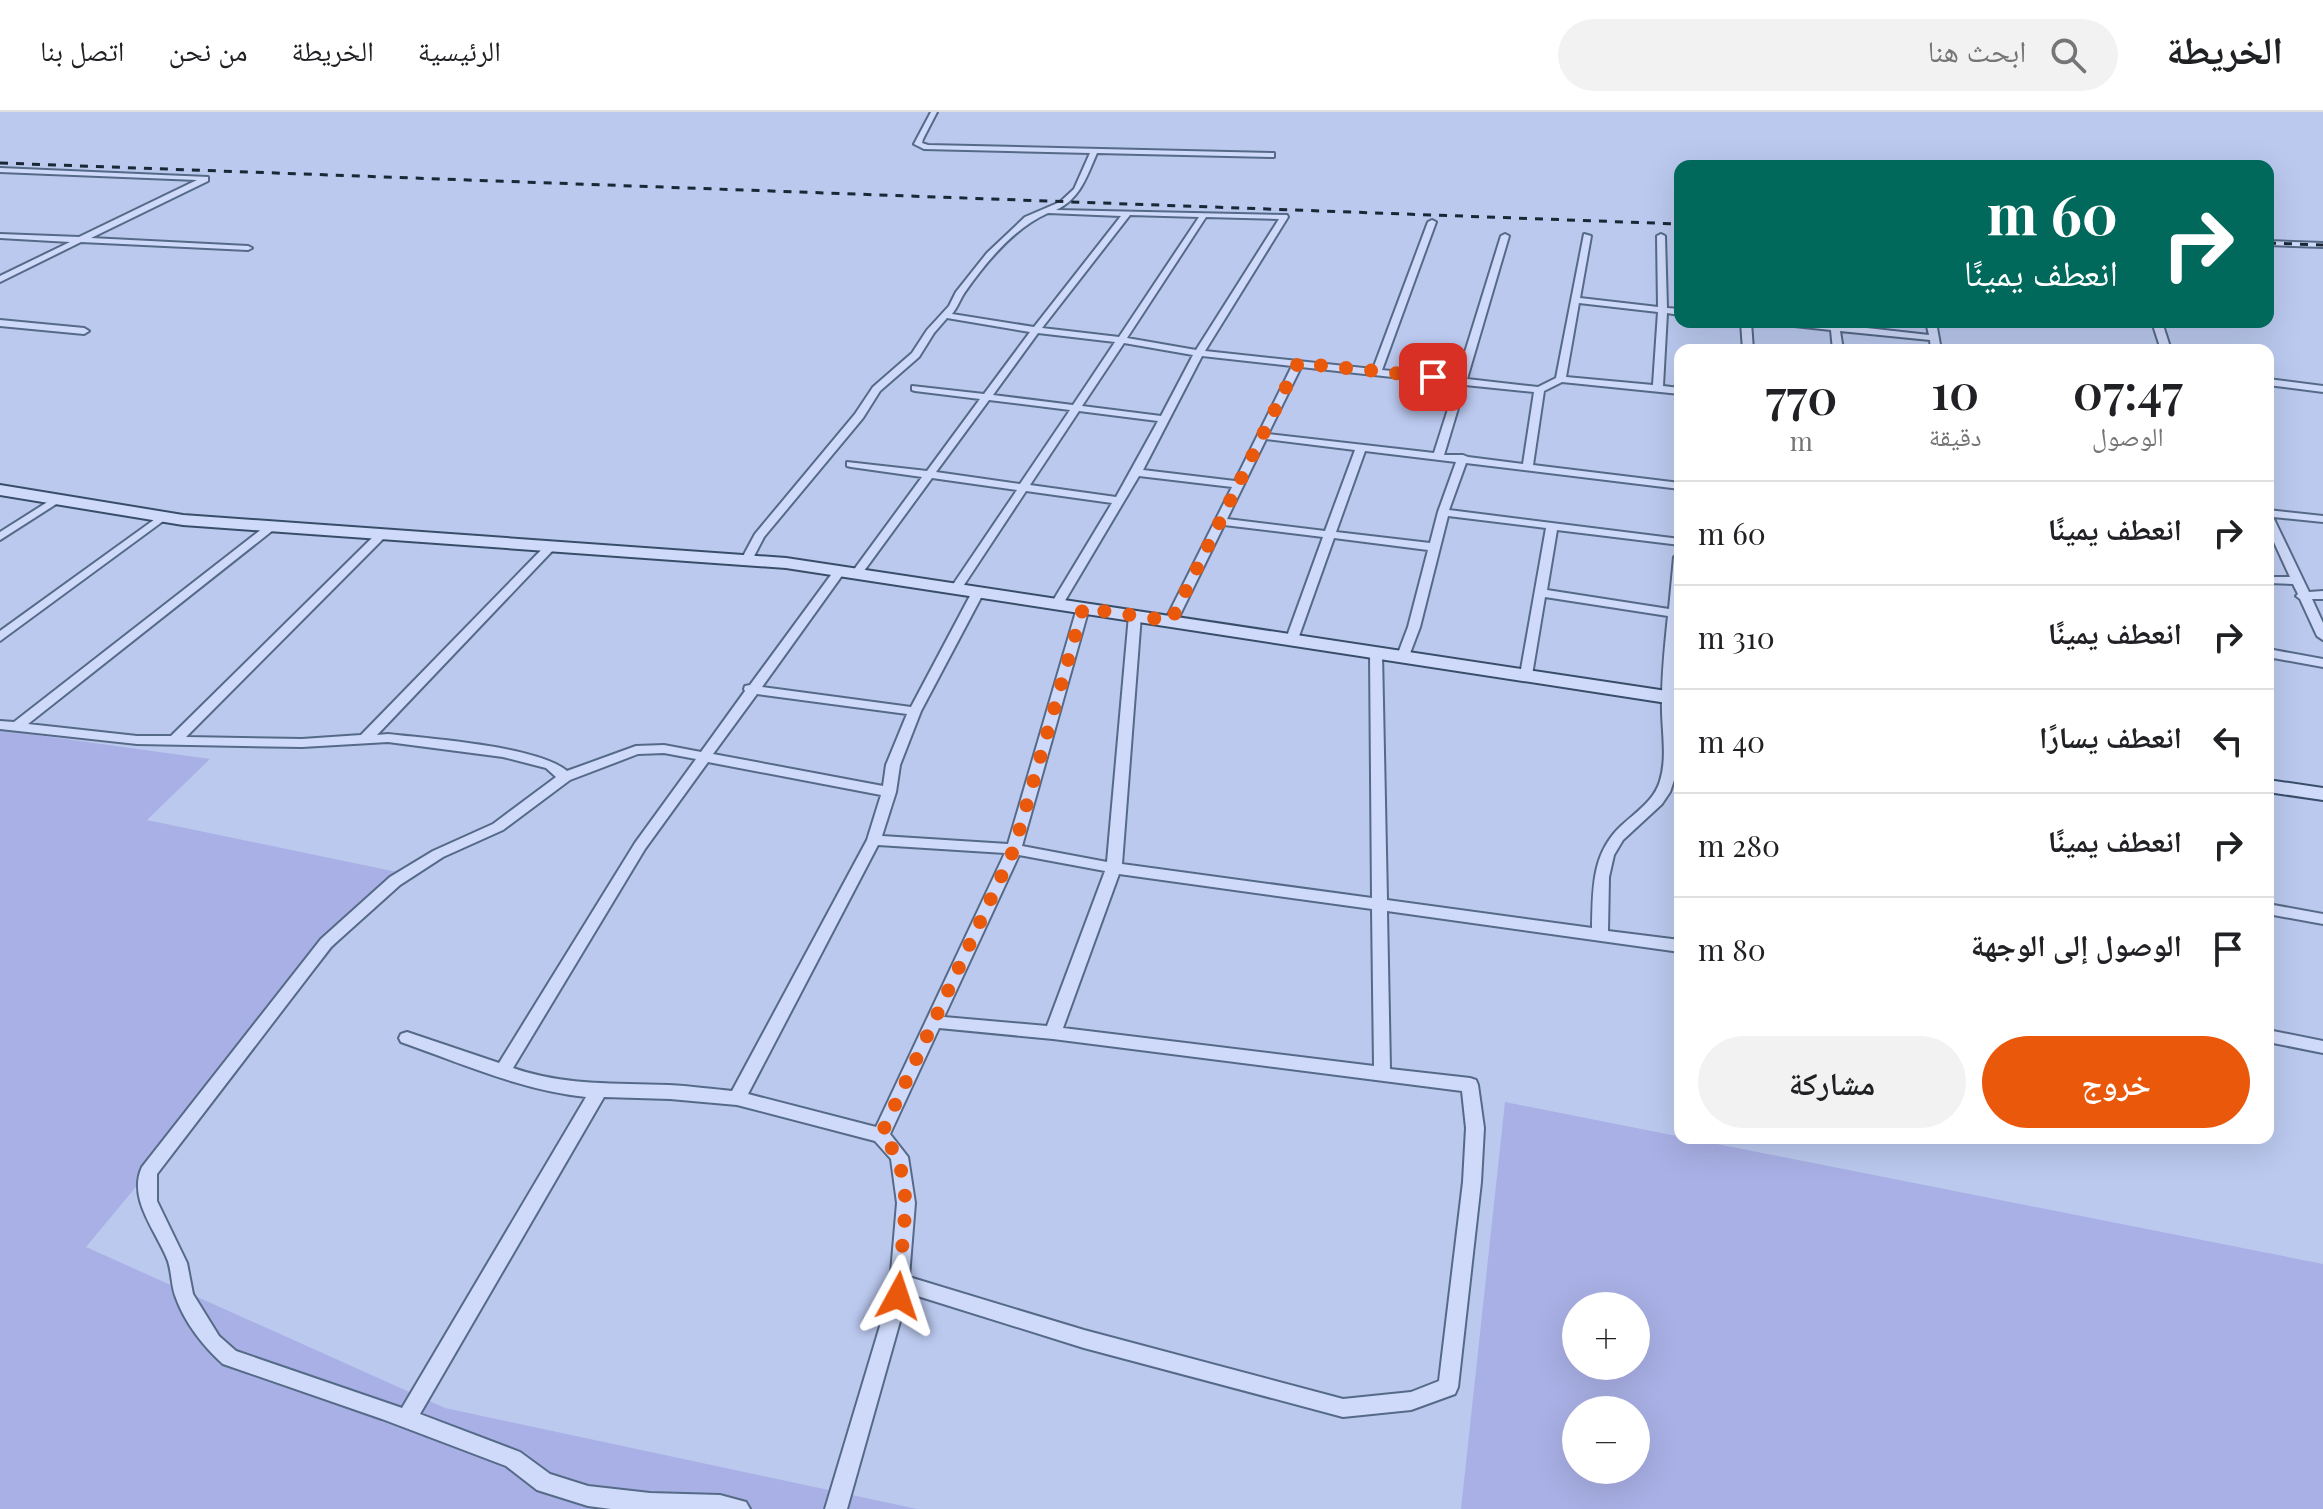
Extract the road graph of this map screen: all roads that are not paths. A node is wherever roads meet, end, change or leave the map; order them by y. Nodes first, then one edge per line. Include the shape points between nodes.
1 (934, 112) edge
2 (1094, 152) junction
3 (1271, 155) dead end
4 (0, 170) edge
5 (19, 171) junction
6 (0, 179) edge
7 (1044, 211) junction
8 (1127, 214) junction
9 (1204, 215) junction
10 (1432, 222) dead end
11 (0, 236) edge
12 (1505, 236) dead end
13 (1587, 236) dead end
14 (1661, 236) dead end
15 (80, 240) junction
16 (2274, 243) edge
17 (2323, 245) edge
18 (248, 248) dead end
19 (0, 279) edge
20 (1575, 300) junction
21 (1663, 310) junction
22 (1674, 311) edge
23 (944, 315) junction
24 (0, 323) edge
25 (1858, 328) edge
26 (1932, 328) edge
27 (1037, 330) junction
28 (84, 331) dead end
29 (1934, 338) junction
30 (1121, 339) junction
31 (1935, 344) edge
32 (1199, 353) junction
33 (1298, 363) junction
34 (1377, 370) junction
35 (1561, 379) junction
36 (1461, 381) junction
37 (2274, 383) edge
38 (915, 388) dead end
39 (1658, 389) junction
40 (2323, 389) edge
41 (1539, 390) junction
42 (1674, 390) edge
43 (988, 396) junction
44 (1074, 409) junction
45 (1164, 419) junction
46 (1263, 436) junction
47 (1361, 447) junction
48 (1439, 455) junction
49 (1463, 458) junction
50 (851, 464) dead end
51 (1528, 467) junction
52 (1136, 472) junction
53 (931, 474) junction
54 (1237, 484) junction
55 (1674, 485) edge
56 (1022, 487) junction
57 (0, 490) edge
58 (57, 499) junction
59 (1117, 500) junction
60 (1443, 512) junction
61 (2274, 515) edge
62 (162, 517) junction
63 (2323, 519) edge
64 (1219, 521) junction
65 (1552, 526) junction
66 (271, 527) junction
67 (2274, 529) edge
68 (1330, 533) junction
69 (381, 535) junction
70 (0, 537) edge
71 (1674, 541) edge
72 (551, 546) junction
73 (1433, 547) junction
74 (747, 560) junction
75 (848, 572) junction
76 (2274, 580) edge
77 (2296, 581) junction
78 (956, 589) junction
79 (978, 592) junction
80 (1541, 593) junction
81 (2323, 595) edge
82 (2302, 596) junction
83 (1057, 604) junction
84 (1083, 608) junction
85 (1674, 613) edge
86 (1135, 615) junction
87 (1171, 621) junction
88 (2323, 636) edge
89 (0, 637) edge
90 (1292, 639) junction
91 (1376, 653) junction
92 (2274, 654) edge
93 (1403, 656) junction
94 (2323, 663) edge
95 (1526, 675) junction
96 (750, 689) junction
97 (1674, 698) edge
98 (915, 711) junction
99 (0, 725) edge
100 (16, 727) junction
101 (364, 740) junction
102 (174, 741) junction
103 (703, 758) junction
104 (565, 777) junction
105 (1674, 783) edge
106 (2274, 787) edge
107 (889, 792) junction
108 (2323, 794) edge
109 (874, 840) junction
110 (1014, 849) junction
111 (1114, 868) junction
112 (1378, 904) junction
113 (2274, 910) edge
114 (2323, 919) edge
115 (1600, 935) junction
116 (1674, 945) edge
117 (935, 1022) junction
118 (1053, 1033) junction
119 (2274, 1037) edge
120 (407, 1038) dead end
121 (2323, 1047) edge
122 (502, 1073) junction
123 (1382, 1074) junction
124 (599, 1090) junction
125 (737, 1098) junction
126 (881, 1135) junction
127 (899, 1282) junction
128 (406, 1419) junction
129 (739, 1509) edge
130 (836, 1509) edge

1 - 2 street via 918,144
2 - 3 street
2 - 7 street via 1077,190 1063,204
4 - 5 street
5 - 6 street
5 - 15 street via 205,179
7 - 8 street
7 - 23 street via 990,255
8 - 9 street
8 - 27 street
9 - 30 street
9 - 32 street via 1284,217
10 - 34 street
11 - 15 street
12 - 36 street
13 - 20 street
14 - 21 street
15 - 18 street
15 - 19 street
16 - 17 street
20 - 21 street
20 - 35 street
21 - 22 street
21 - 39 street
23 - 27 street
23 - 74 street via 916,355 876,389 759,536
24 - 28 street
25 - 29 street
26 - 29 street
27 - 30 street
27 - 43 street
29 - 31 street
30 - 32 street
30 - 44 street
32 - 33 street
32 - 45 street
33 - 34 street
33 - 46 street
34 - 36 street
35 - 39 street
35 - 41 street
36 - 41 street
36 - 48 street
37 - 40 street
38 - 43 street
39 - 42 street
41 - 51 street
43 - 44 street
43 - 53 street
44 - 45 street
44 - 56 street
45 - 52 street
46 - 47 street
46 - 54 street
47 - 48 street
47 - 68 street
48 - 49 street
49 - 51 street
49 - 60 street
50 - 53 street
51 - 55 street
52 - 54 street
52 - 59 street
53 - 56 street
53 - 75 street
54 - 64 street
56 - 59 street
56 - 78 street
57 - 58 street
58 - 62 street
58 - 70 street
59 - 83 street
60 - 65 street
60 - 73 street
61 - 63 street
62 - 66 street
62 - 89 street
64 - 68 street
64 - 87 street
65 - 71 street
65 - 80 street
66 - 69 street
66 - 100 street
67 - 77 street
68 - 73 street
68 - 90 street
69 - 72 street
69 - 102 street
72 - 74 street
72 - 101 street
73 - 93 street
74 - 75 street
75 - 78 street
75 - 96 street
76 - 77 street
77 - 82 street
78 - 79 street
79 - 83 street
79 - 98 street
80 - 85 street
80 - 95 street
81 - 82 street
82 - 88 street
83 - 84 street
84 - 86 street
84 - 110 street
86 - 87 street
86 - 111 street
87 - 90 street
90 - 91 street
91 - 93 street
91 - 112 street
92 - 94 street
93 - 95 street
95 - 97 street
96 - 98 street
96 - 103 street
97 - 105 street
98 - 107 street via 893,765
99 - 100 street
100 - 102 street
101 - 102 street
101 - 104 street via 388,738 503,753 551,765
103 - 104 street via 664,749 636,750
103 - 107 street
103 - 122 street via 640,846
104 - 128 street via 498,827 395,881 337,932 148,1172 148,1201 178,1263 184,1296 212,1342 230,1358
105 - 115 street via 1626,829 1606,857
106 - 108 street
107 - 109 street
109 - 110 street
109 - 125 street
110 - 111 street
110 - 117 street
111 - 112 street
111 - 118 street
112 - 115 street
112 - 123 street
113 - 114 street
115 - 116 street
117 - 118 street
117 - 126 street
118 - 123 street
119 - 121 street
120 - 122 street
122 - 124 street
123 - 127 street via 1470,1085 1475,1128 1472,1182 1448,1387 1411,1401 1343,1408 1084,1339
124 - 125 street
124 - 128 street
125 - 126 street
126 - 127 street via 899,1157 906,1203
127 - 130 street
128 - 129 street via 513,1459 544,1483 588,1496

